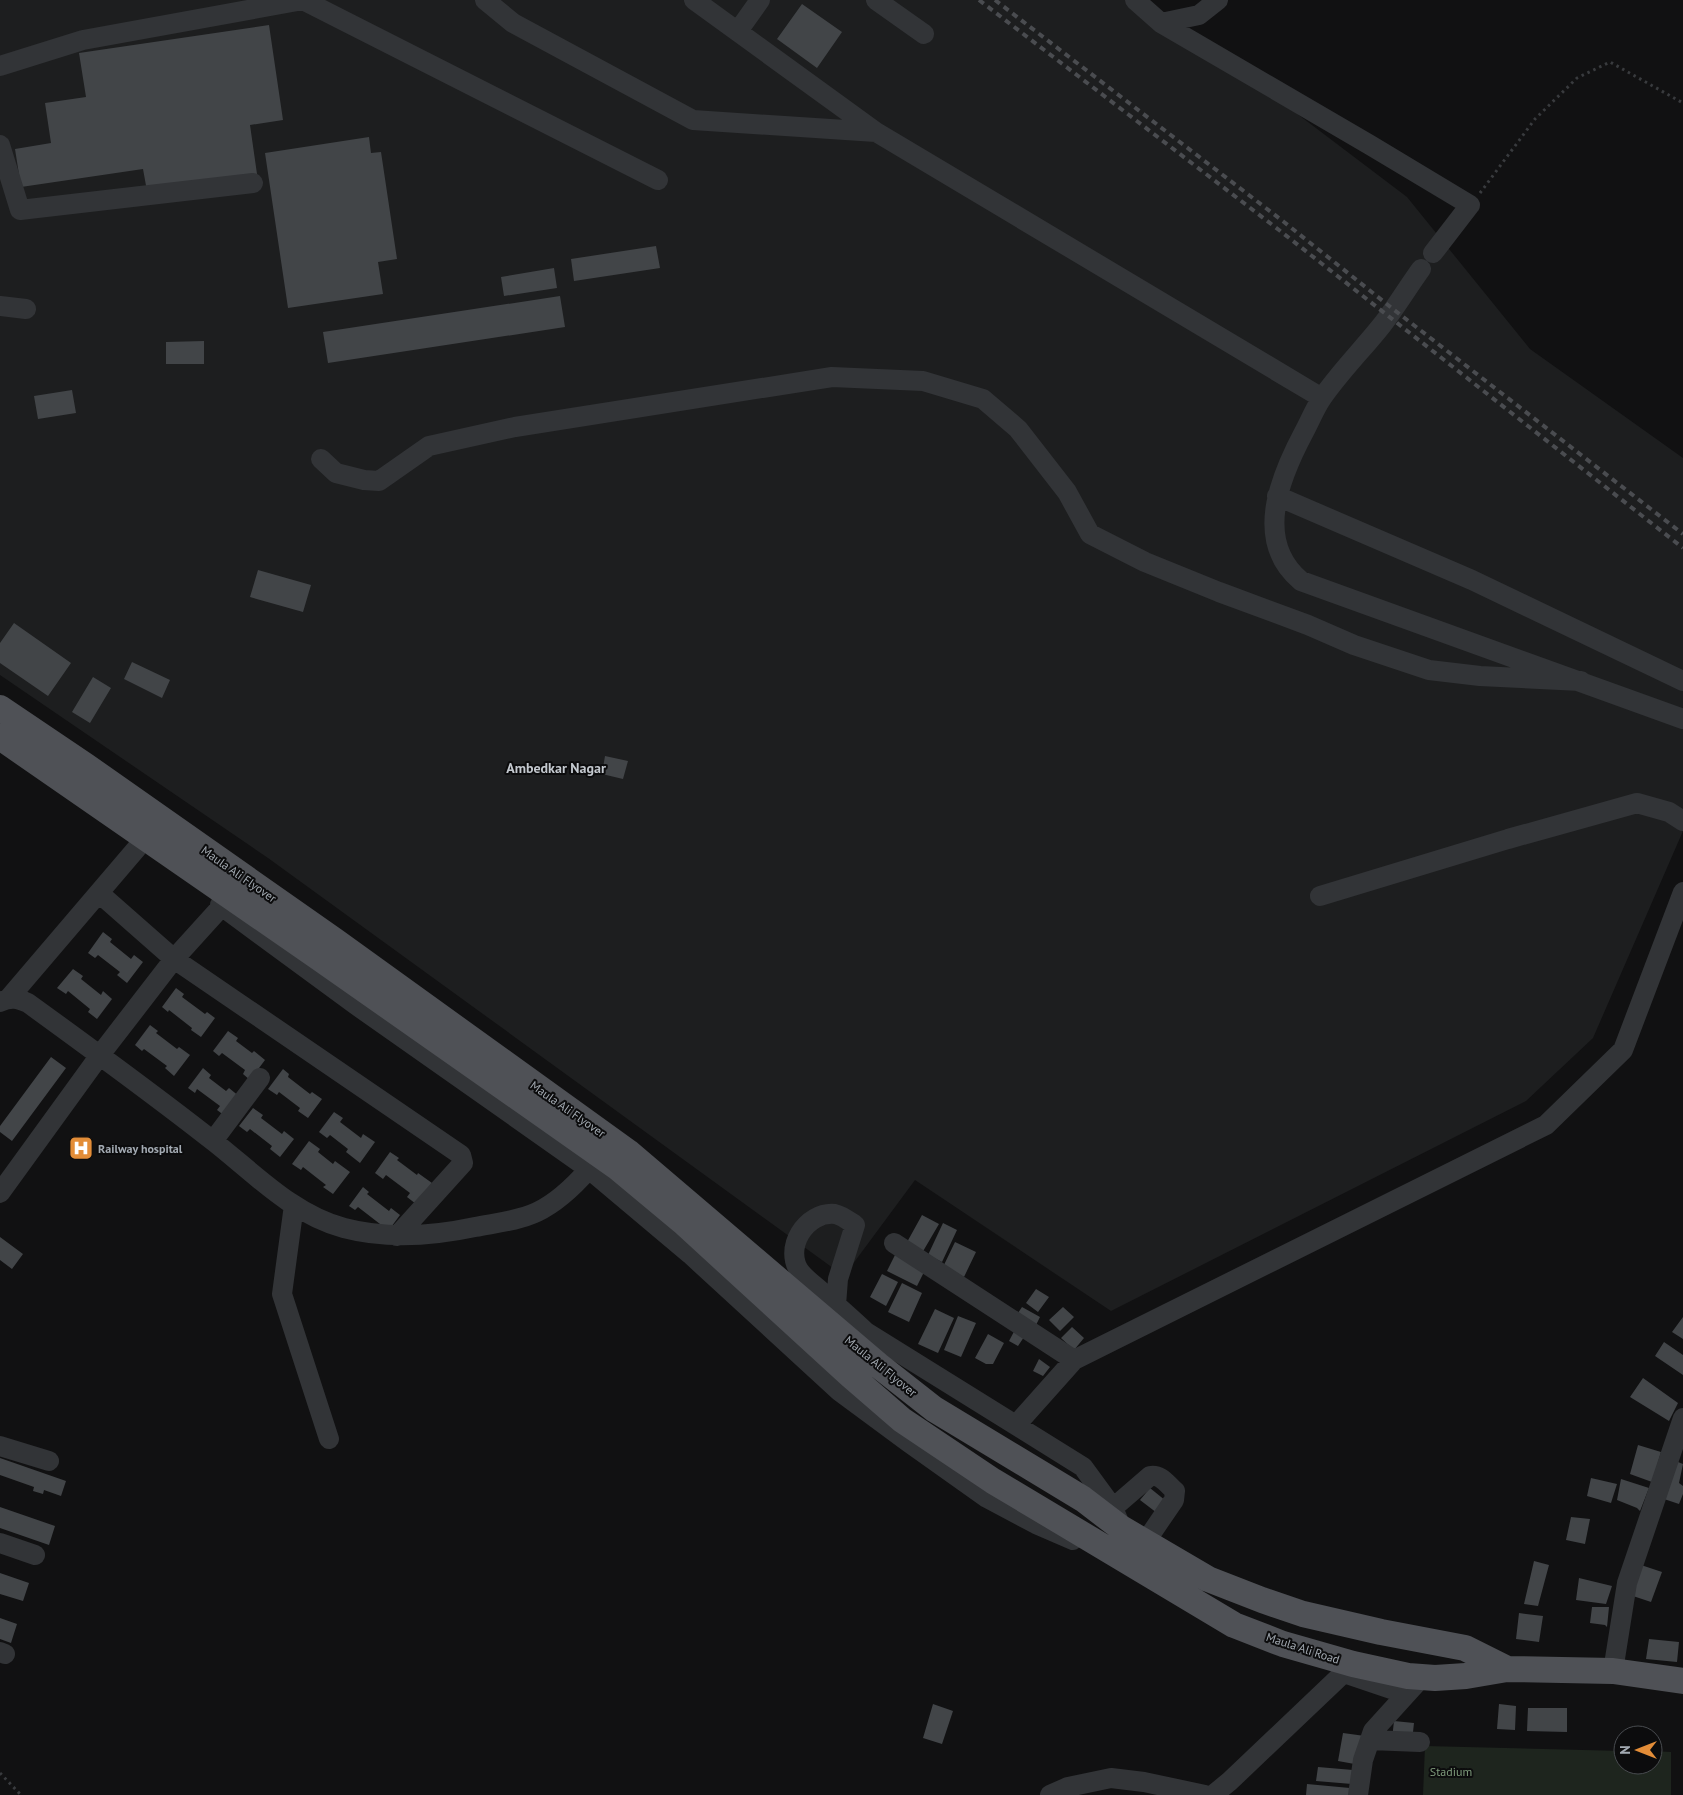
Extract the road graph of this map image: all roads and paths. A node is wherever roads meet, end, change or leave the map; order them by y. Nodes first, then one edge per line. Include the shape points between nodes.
1 (485, 0) edge
2 (694, 0) edge
3 (760, 0) edge
4 (876, 0) edge
5 (1135, 0) edge
6 (1218, 0) edge
7 (1161, 23) junction
8 (738, 31) junction
9 (924, 34) dead end
10 (0, 66) edge
11 (1683, 103) edge
12 (876, 132) junction
13 (0, 145) edge
14 (658, 180) dead end
15 (253, 183) dead end
16 (1470, 205) junction
17 (0, 306) edge
18 (26, 309) dead end
19 (1322, 398) junction
20 (321, 459) dead end
21 (1277, 496) junction
22 (1581, 681) junction
23 (1683, 681) edge
24 (0, 708) edge
25 (1683, 719) edge
26 (0, 737) edge
27 (0, 750) edge
28 (1683, 821) edge
29 (138, 848) junction
30 (1683, 892) edge
31 (99, 893) junction
32 (1320, 896) dead end
33 (222, 906) junction
34 (174, 959) junction
35 (4, 1000) edge
36 (100, 1055) junction
37 (260, 1078) dead end
38 (213, 1141) junction
39 (589, 1169) junction
40 (0, 1193) edge
41 (294, 1205) junction
42 (397, 1236) junction
43 (894, 1243) dead end
44 (836, 1305) dead end
45 (1074, 1360) junction
46 (1683, 1418) edge
47 (1016, 1426) junction
48 (330, 1439) dead end
49 (0, 1446) edge
50 (49, 1462) dead end
51 (1117, 1518) junction
52 (1146, 1542) junction
53 (0, 1543) edge
54 (36, 1554) dead end
55 (1117, 1555) junction
56 (1174, 1558) junction
57 (1162, 1583) junction
58 (1303, 1614) junction
59 (1294, 1647) junction
60 (1349, 1669) junction
61 (1507, 1669) junction
62 (1613, 1671) junction
63 (1683, 1682) edge
64 (1414, 1686) junction
65 (1370, 1740) junction
66 (1420, 1742) dead end
67 (0, 1772) edge
68 (21, 1795) edge
69 (1050, 1795) edge
70 (1205, 1795) edge
71 (1213, 1795) edge
72 (1362, 1795) edge

1 - 12 street via 513,23 693,120
2 - 8 street
3 - 8 street
4 - 9 street
5 - 7 street
6 - 7 street via 1199,15
7 - 16 street
8 - 12 street
10 - 14 street via 83,40 302,0
11 - 16 path via 1610,62 1577,78 1536,119
12 - 19 street
13 - 15 street via 20,210
16 - 19 street via 1384,323
17 - 18 street
19 - 21 street via 1285,472
20 - 22 street via 336,473 379,482 429,446 515,427 832,377 923,382 983,399 1018,429 1067,492 1090,534 1145,562 1354,645 1428,670
21 - 22 street via 1274,531 1278,548 1292,574 1301,581
21 - 23 street via 1472,580
22 - 25 street
24 - 51 main road, Maula Ali Flyover via 335,941 628,1152 934,1409
26 - 55 main road, Maula Ali Flyover via 617,1167 683,1222 902,1420 993,1481
27 - 29 street
28 - 32 street via 1669,812 1638,804
29 - 31 street
29 - 33 street
30 - 45 street via 1623,1050 1546,1125
31 - 34 street
31 - 35 street
33 - 34 street
33 - 39 street
34 - 36 street
34 - 42 street via 461,1155 463,1163
35 - 36 street via 18,999 28,1004
36 - 38 street
36 - 40 street
37 - 38 street
38 - 41 street
39 - 42 street via 580,1180 536,1213 467,1229
39 - 55 street via 690,1254 839,1391 908,1442 987,1498 1036,1524
41 - 42 street via 343,1228
41 - 48 street via 282,1294
43 - 45 street
44 - 47 street via 866,1332
45 - 47 street
46 - 62 street via 1627,1583
47 - 51 street via 1082,1467
49 - 50 street
51 - 52 main road, Maula Ali Road
51 - 52 street via 1150,1476 1161,1478 1175,1491 1174,1500
52 - 56 main road, Maula Ali Road
53 - 54 street
55 - 57 main road, Maula Ali Road
56 - 57 main road
56 - 58 main road, Maula Ali Road via 1208,1579
57 - 59 main road, Maula Ali Road via 1234,1625
58 - 59 main road
58 - 61 main road, Maula Ali Road via 1465,1648
59 - 60 main road, Maula Ali Road
60 - 64 main road, Maula Ali Road
60 - 71 street
61 - 62 main road, Maula Ali Road
61 - 64 main road, Maula Ali Road
62 - 63 main road, Maula Ali Road
64 - 65 street via 1373,1731
65 - 66 street
65 - 72 street via 1363,1760
67 - 68 path
69 - 70 street via 1068,1787 1111,1778

